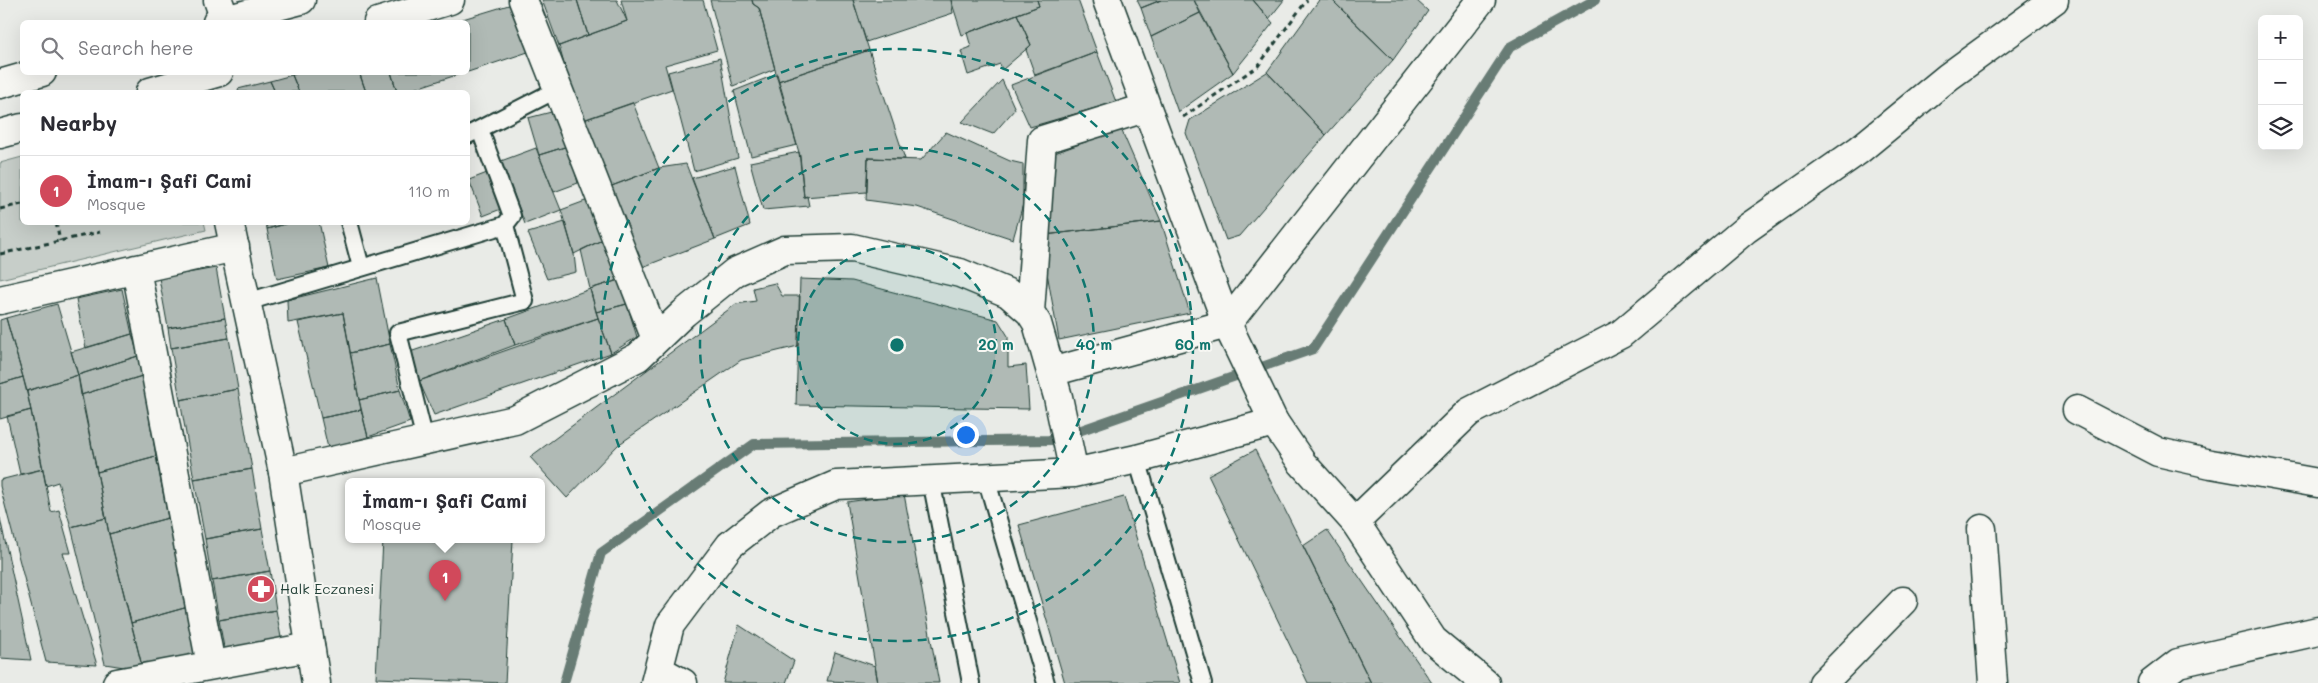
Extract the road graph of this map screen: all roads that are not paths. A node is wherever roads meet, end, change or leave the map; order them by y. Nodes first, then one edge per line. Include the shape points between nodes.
1 (301, 0) edge
2 (450, 0) edge
3 (523, 0) edge
4 (1107, 0) edge
5 (1481, 0) edge
6 (2054, 0) edge
7 (220, 14) edge
8 (385, 20) edge
9 (32, 75) edge
10 (201, 79) edge
11 (0, 84) edge
12 (158, 90) edge
13 (558, 90) junction
14 (1145, 108) junction
15 (20, 129) edge
16 (474, 132) edge
17 (0, 134) edge
18 (350, 225) edge
19 (505, 225) junction
20 (232, 235) edge
21 (362, 267) junction
22 (136, 269) junction
23 (0, 300) edge
24 (247, 302) junction
25 (1030, 312) junction
26 (1227, 324) junction
27 (656, 339) junction
28 (1051, 372) junction
29 (2077, 410) dead end
30 (1274, 422) junction
31 (425, 440) junction
32 (1137, 459) junction
33 (283, 472) junction
34 (1074, 473) junction
35 (986, 478) junction
36 (931, 480) junction
37 (2318, 483) edge
38 (1355, 522) junction
39 (1982, 528) dead end
40 (1903, 601) dead end
41 (2318, 631) edge
42 (310, 647) junction
43 (211, 665) junction
44 (657, 676) edge
45 (117, 683) edge
46 (316, 683) edge
47 (683, 683) edge
48 (971, 683) edge
49 (1046, 683) edge
50 (1203, 683) edge
51 (1485, 683) edge
52 (1823, 683) edge
53 (1993, 683) edge
54 (2152, 683) edge

1 - 7 street
2 - 8 street
3 - 13 street
4 - 14 street
5 - 26 street
6 - 38 street via 1948,77 1859,150 1746,228 1621,334 1469,412
9 - 11 street
10 - 12 street
13 - 16 lane
13 - 27 street
14 - 25 street via 1042,140
14 - 26 street
15 - 17 street
16 - 19 lane via 512,216
18 - 21 lane
19 - 21 lane
19 - 31 lane via 525,301 398,333
20 - 22 street
20 - 24 street
21 - 24 lane
22 - 23 street
22 - 43 street
24 - 33 street
25 - 27 street via 1008,293 960,273 852,248 785,250 734,272
25 - 28 street via 1037,323
26 - 28 street
26 - 30 street
27 - 31 street via 638,357 515,420
28 - 34 street
29 - 37 street via 2158,452
30 - 32 street
30 - 38 street via 1302,463
31 - 33 street
32 - 34 street
32 - 50 lane
33 - 42 street
34 - 35 street
35 - 36 street
35 - 49 lane
36 - 44 street via 836,485 771,513 730,545 670,625
36 - 48 lane
38 - 51 street via 1433,640
39 - 53 street
40 - 52 street
41 - 54 street via 2178,663
42 - 43 street
42 - 46 street
43 - 45 street
44 - 47 street

